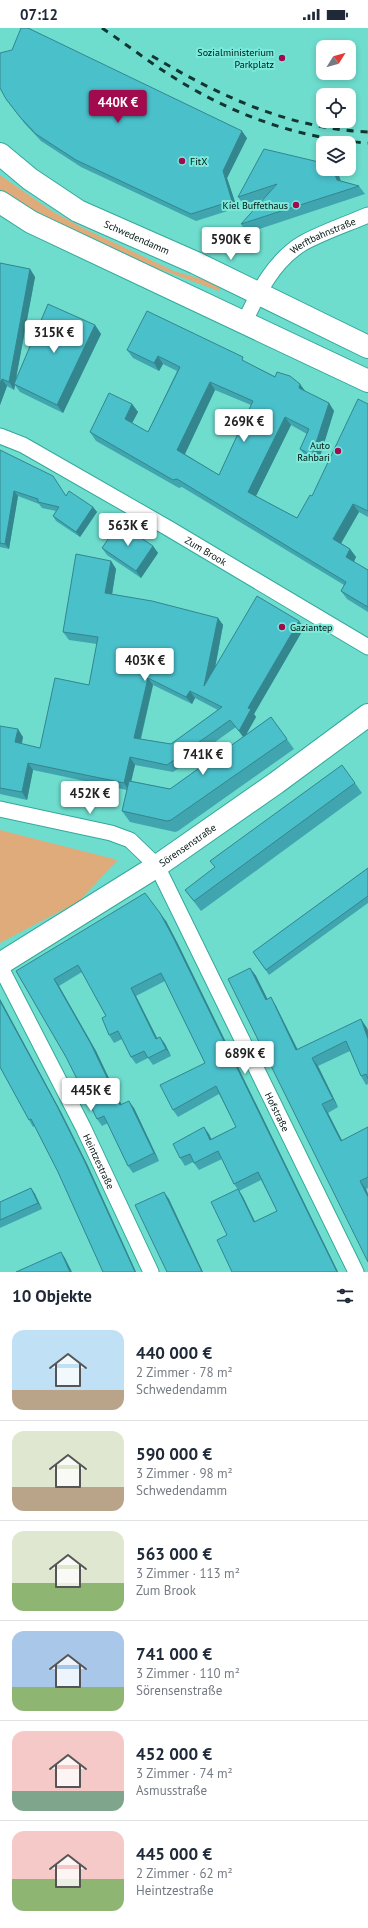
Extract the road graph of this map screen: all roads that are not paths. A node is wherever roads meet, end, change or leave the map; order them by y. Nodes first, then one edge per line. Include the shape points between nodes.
1 (0, 154) edge
2 (0, 202) edge
3 (368, 215) edge
4 (258, 292) junction
5 (244, 323) junction
6 (368, 347) edge
7 (368, 381) edge
8 (0, 436) edge
9 (368, 647) edge
10 (368, 716) edge
11 (0, 809) edge
12 (157, 866) junction
13 (0, 965) edge
14 (151, 1272) edge
15 (356, 1272) edge

1 - 4 main road, Schwedendamm via 30,179 78,211
2 - 5 main road via 31,222
3 - 4 street, Werftbahnstraße via 303,243 285,257
4 - 5 street, Werftbahnstraße
4 - 6 main road, Schwedendamm
5 - 7 main road
8 - 9 street, Zum Brook via 23,445 168,528
10 - 12 main road, Sörensenstraße
11 - 12 street, Hofstraße via 117,835 130,840
12 - 13 main road, Sörensenstraße
12 - 15 street, Hofstraße
13 - 14 street, Heintzestraße via 83,1127

